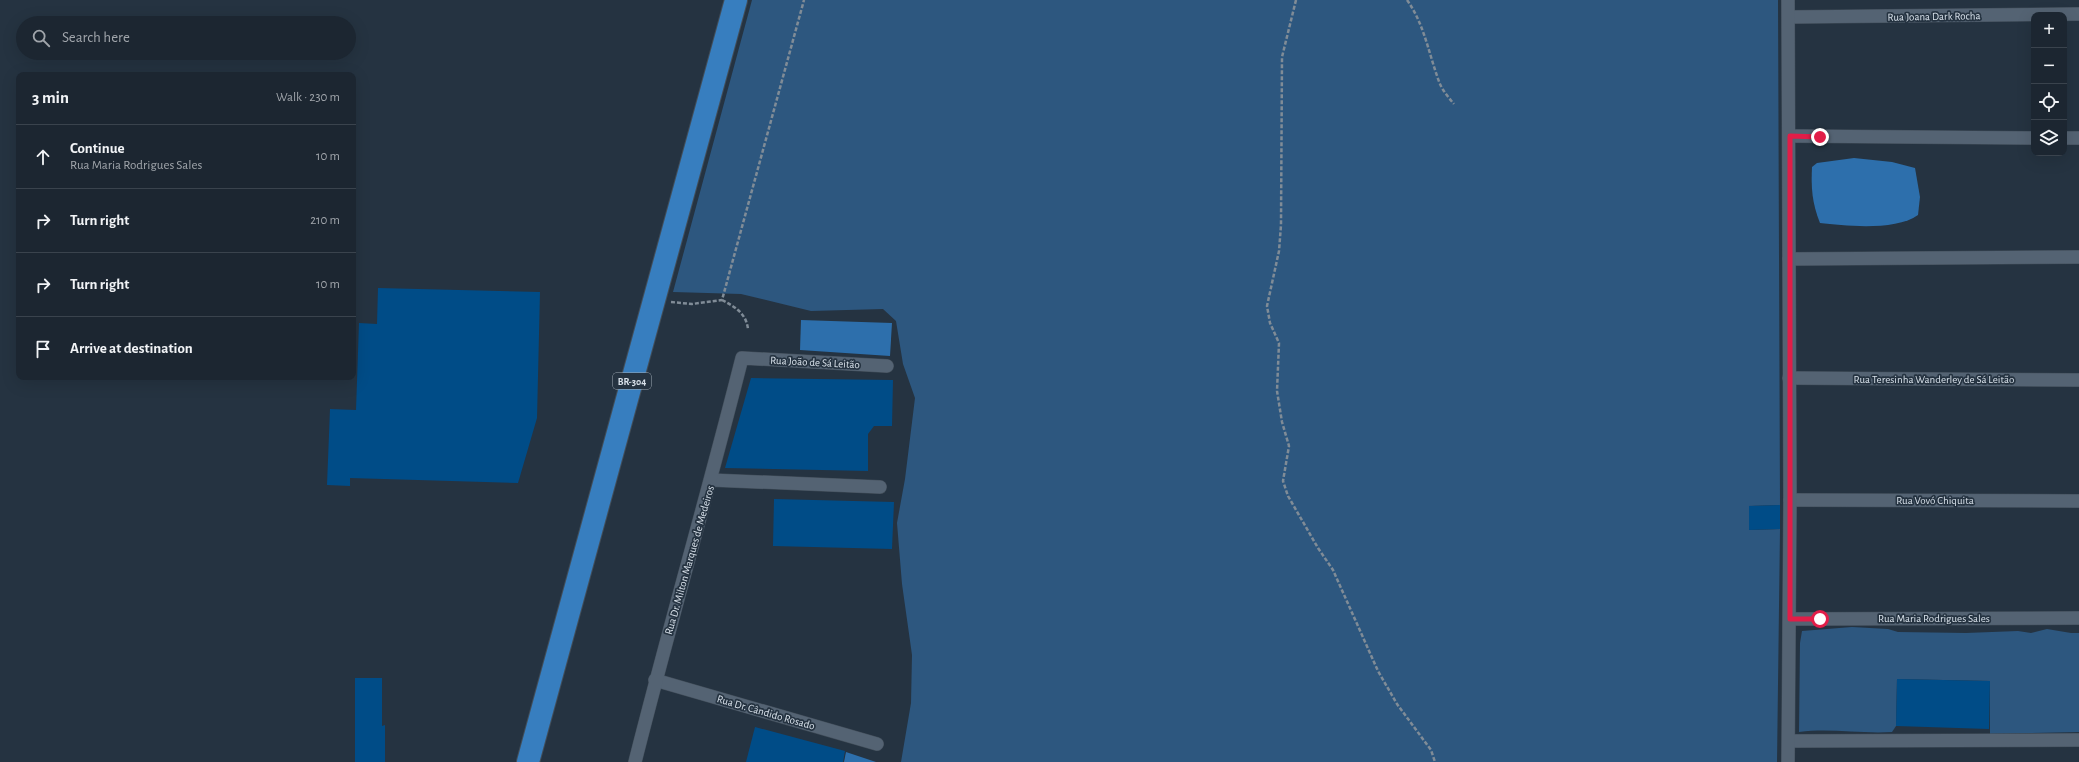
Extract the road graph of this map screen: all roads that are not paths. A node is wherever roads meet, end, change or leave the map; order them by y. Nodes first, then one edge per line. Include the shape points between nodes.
1 (736, 0) edge
2 (1788, 0) edge
3 (2079, 14) edge
4 (1789, 17) junction
5 (1790, 136) junction
6 (2031, 138) edge
7 (2067, 138) edge
8 (2079, 138) edge
9 (2079, 257) edge
10 (1789, 259) junction
11 (742, 358) joint
12 (887, 366) dead end
13 (1789, 378) junction
14 (2079, 380) edge
15 (712, 480) junction
16 (880, 487) dead end
17 (1790, 500) junction
18 (2079, 501) edge
19 (2079, 618) edge
20 (1790, 619) junction
21 (655, 680) junction
22 (2079, 740) edge
23 (1789, 741) junction
24 (877, 744) dead end
25 (528, 762) edge
26 (635, 762) edge
27 (1788, 762) edge

1 - 25 highway, BR-304
2 - 4 street
3 - 4 street, Rua Joana Dark Rocha
4 - 5 street
5 - 6 street
5 - 10 street
7 - 8 street
9 - 10 street
10 - 13 street
11 - 12 street, Rua João de Sá Leitão
11 - 15 street, Rua Dr. Milton Marques de Medeiros
13 - 14 street, Rua Teresinha Wanderley de Sá Leitão
13 - 17 street
15 - 16 street
15 - 21 street, Rua Dr. Milton Marques de Medeiros
17 - 18 street, Rua Vovó Chiquita
17 - 20 street
19 - 20 street, Rua Maria Rodrigues Sales
20 - 23 street
21 - 24 street, Rua Dr. Cândido Rosado
21 - 26 street, Rua Dr. Milton Marques de Medeiros
22 - 23 street
23 - 27 street

